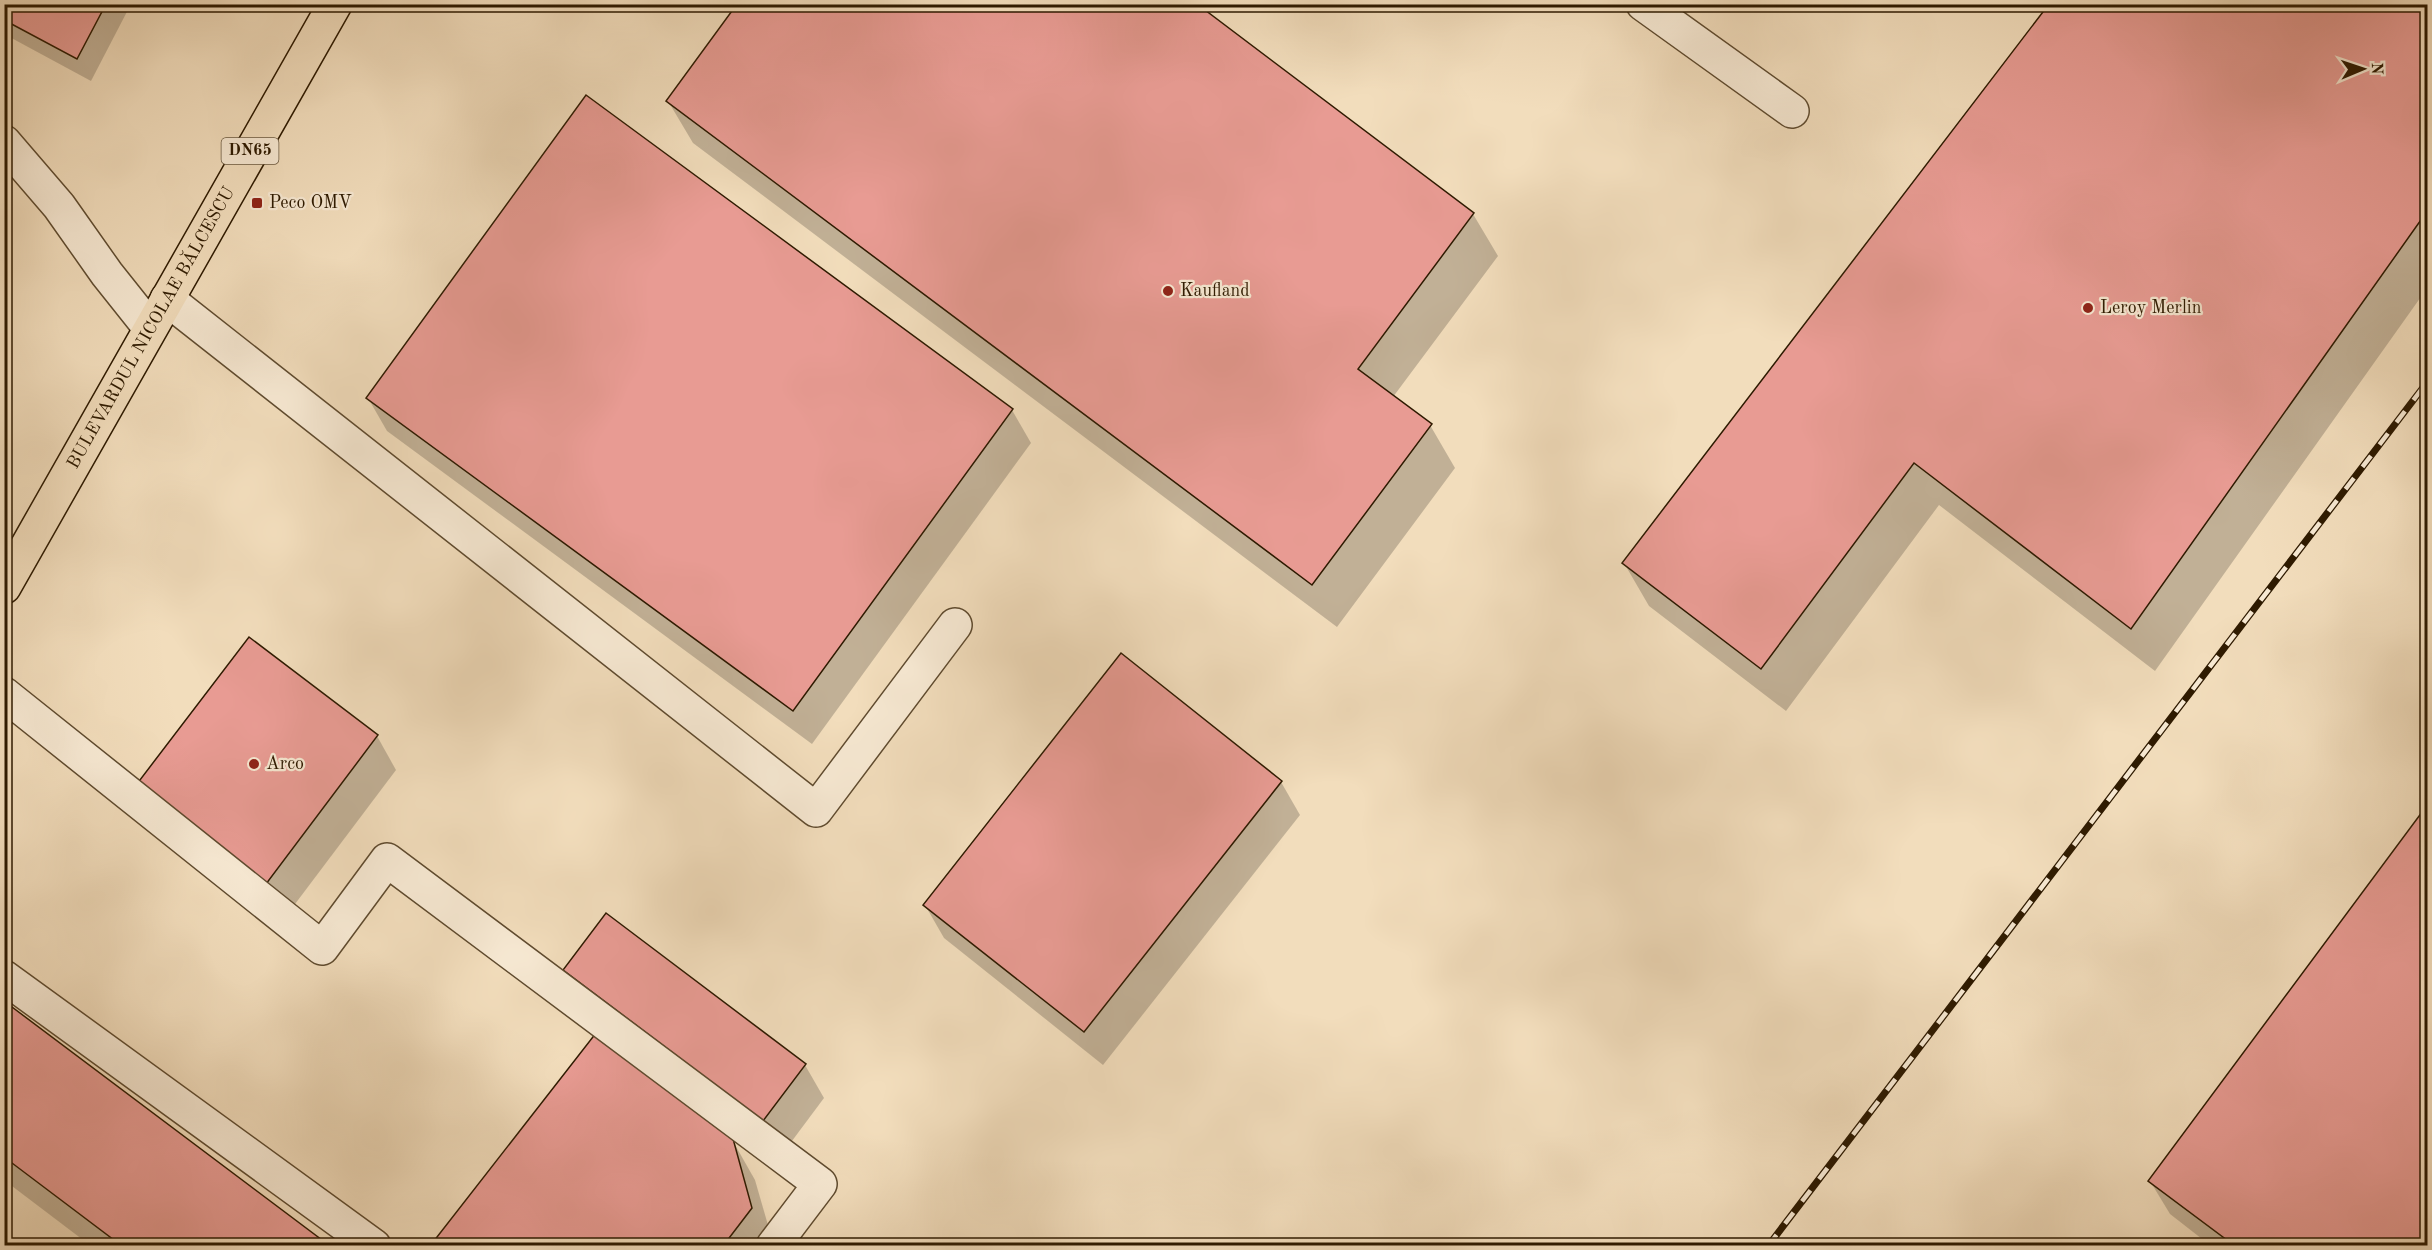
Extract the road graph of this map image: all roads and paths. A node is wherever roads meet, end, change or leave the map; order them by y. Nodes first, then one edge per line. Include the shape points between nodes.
1 (334, 4) edge
2 (1643, 4) edge
3 (1792, 111) dead end
4 (4, 142) edge
5 (167, 299) junction
6 (150, 328) junction
7 (6, 580) edge
8 (955, 625) dead end
9 (4, 694) edge
10 (4, 977) edge
11 (374, 1245) edge
12 (773, 1245) edge

1 - 5 main road, BULEVARDUL NICOLAE BĂLCESCU / DN65
2 - 3 street
4 - 6 street via 59,206
5 - 6 main road, BULEVARDUL NICOLAE BĂLCESCU / DN65
5 - 8 street via 816,810
6 - 7 main road, BULEVARDUL NICOLAE BĂLCESCU / DN65
9 - 12 street via 322,948 387,860 820,1184
10 - 11 street

